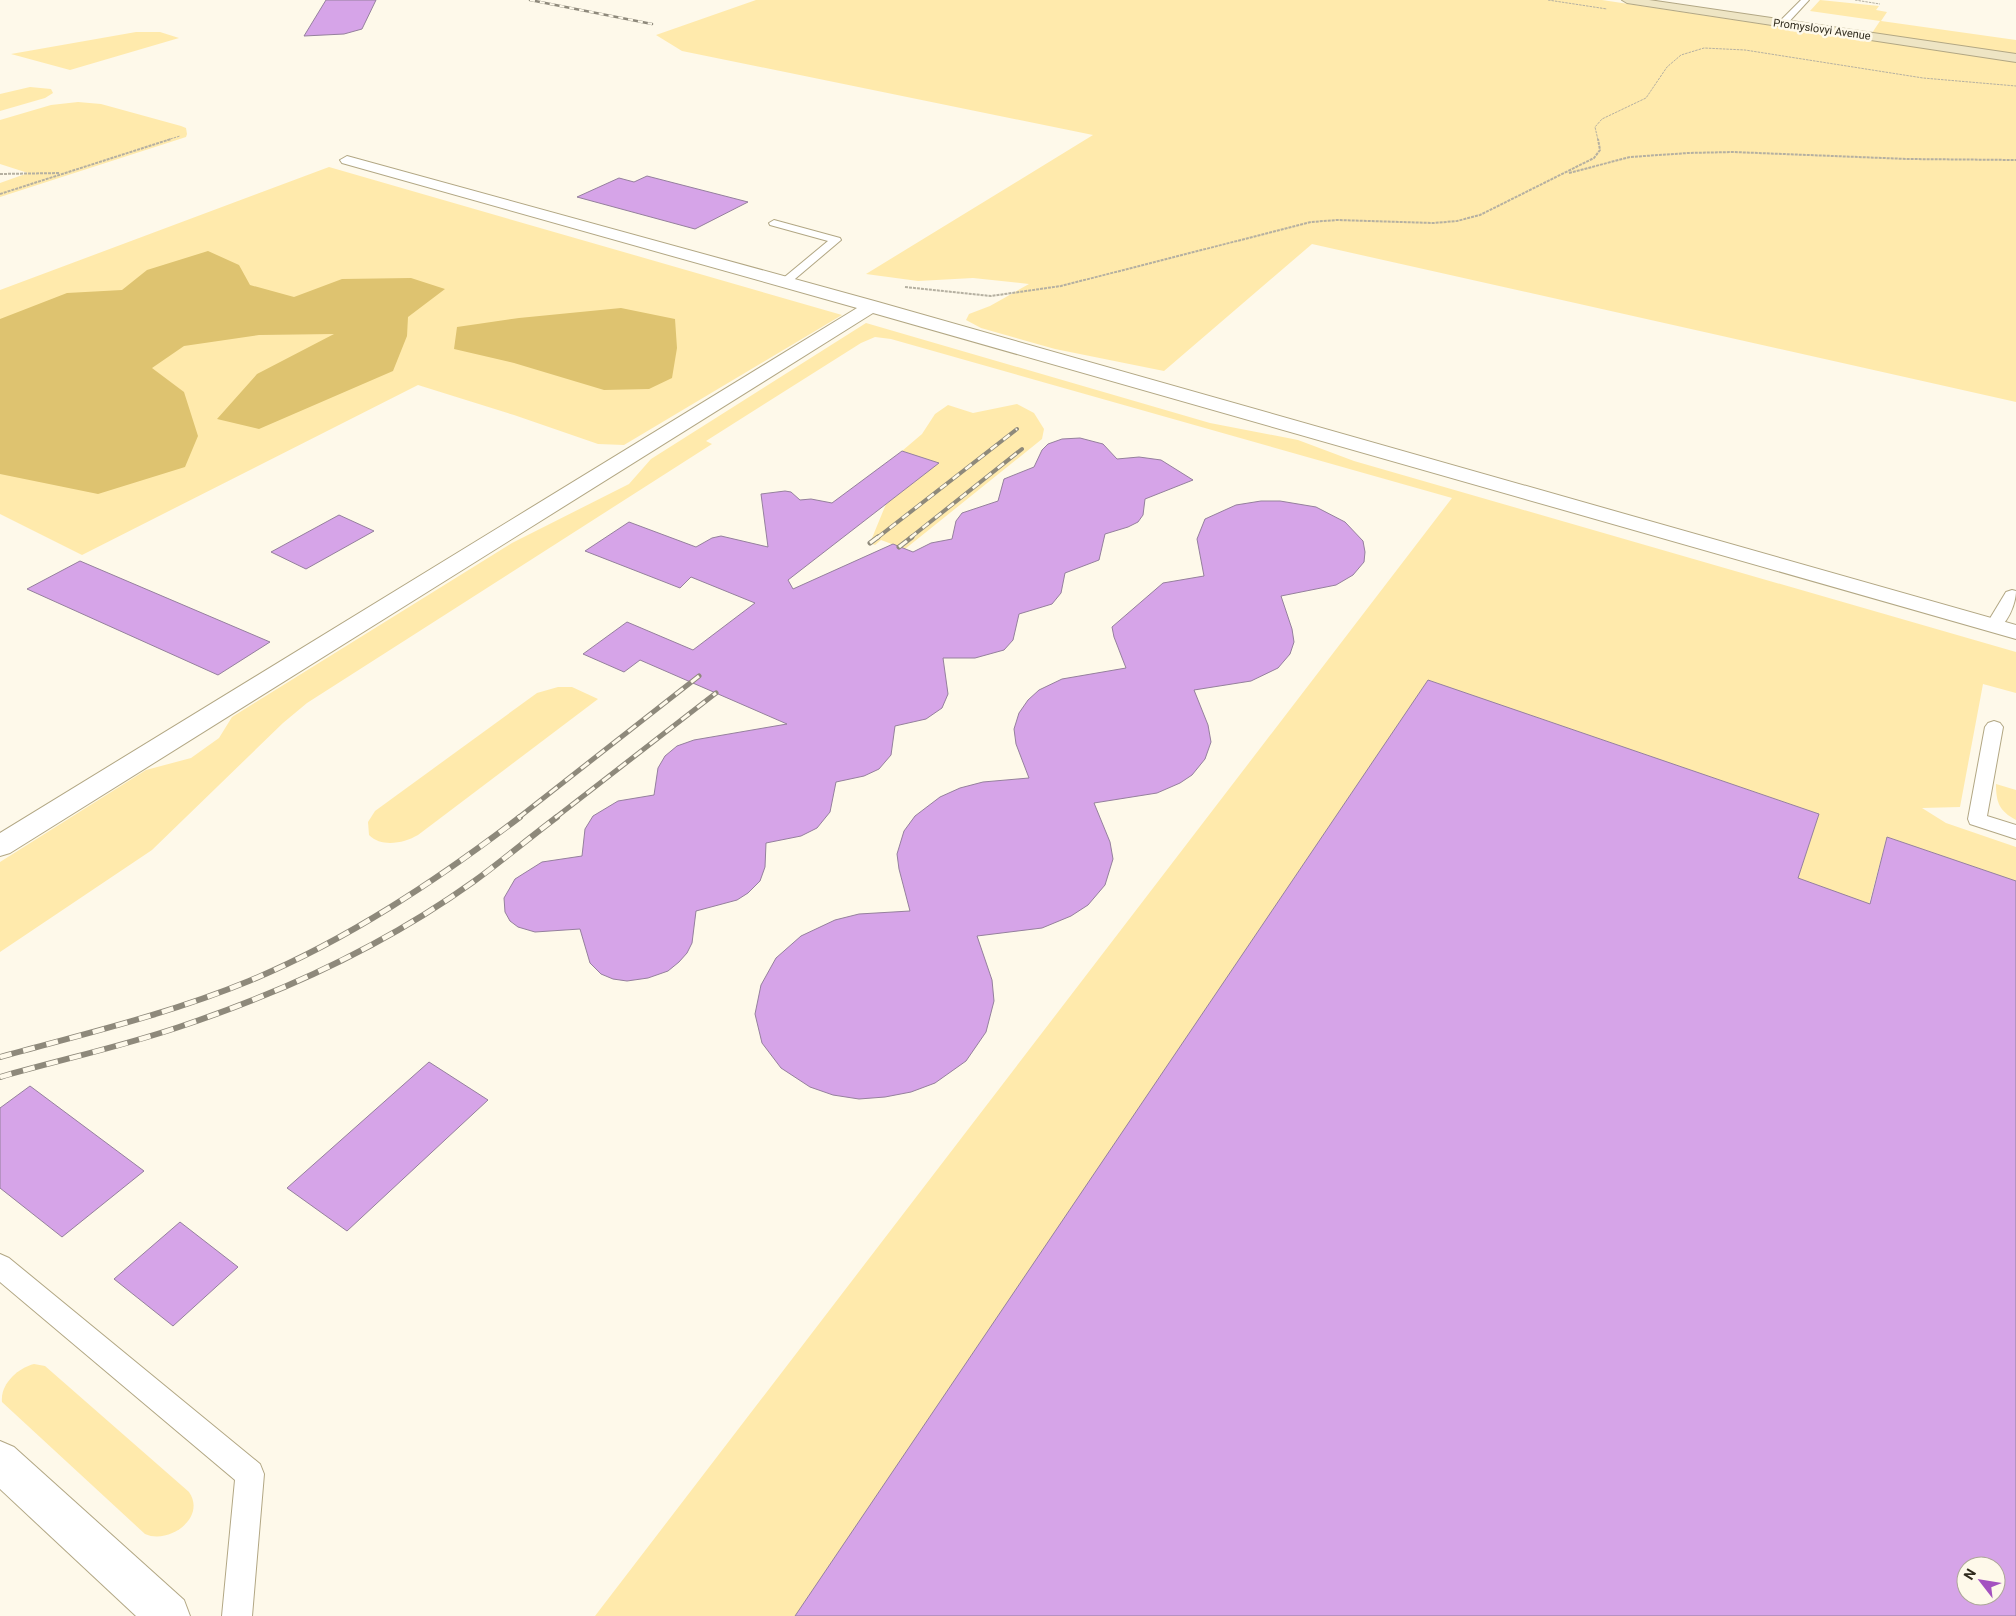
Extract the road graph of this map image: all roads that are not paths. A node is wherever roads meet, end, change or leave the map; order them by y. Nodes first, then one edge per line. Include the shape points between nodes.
1 (1627, 0) edge
2 (1805, 0) edge
3 (1783, 23) junction
4 (2016, 58) edge
5 (347, 160) dead end
6 (774, 223) dead end
7 (785, 282) junction
8 (872, 306) junction
9 (2012, 595) dead end
10 (1994, 625) junction
11 (2016, 632) edge
12 (1994, 727) dead end
13 (2016, 832) edge
14 (0, 846) edge
15 (0, 1266) edge
16 (0, 1461) edge
17 (168, 1616) edge
18 (237, 1616) edge

1 - 3 street, Promyslovyi Avenue
2 - 3 lane
3 - 4 street, Promyslovyi Avenue
5 - 7 street
6 - 7 lane via 836,240
7 - 8 street
8 - 10 street
8 - 14 street
9 - 10 lane
10 - 11 street
12 - 13 lane via 1977,819
15 - 18 lane via 250,1474
16 - 17 street

